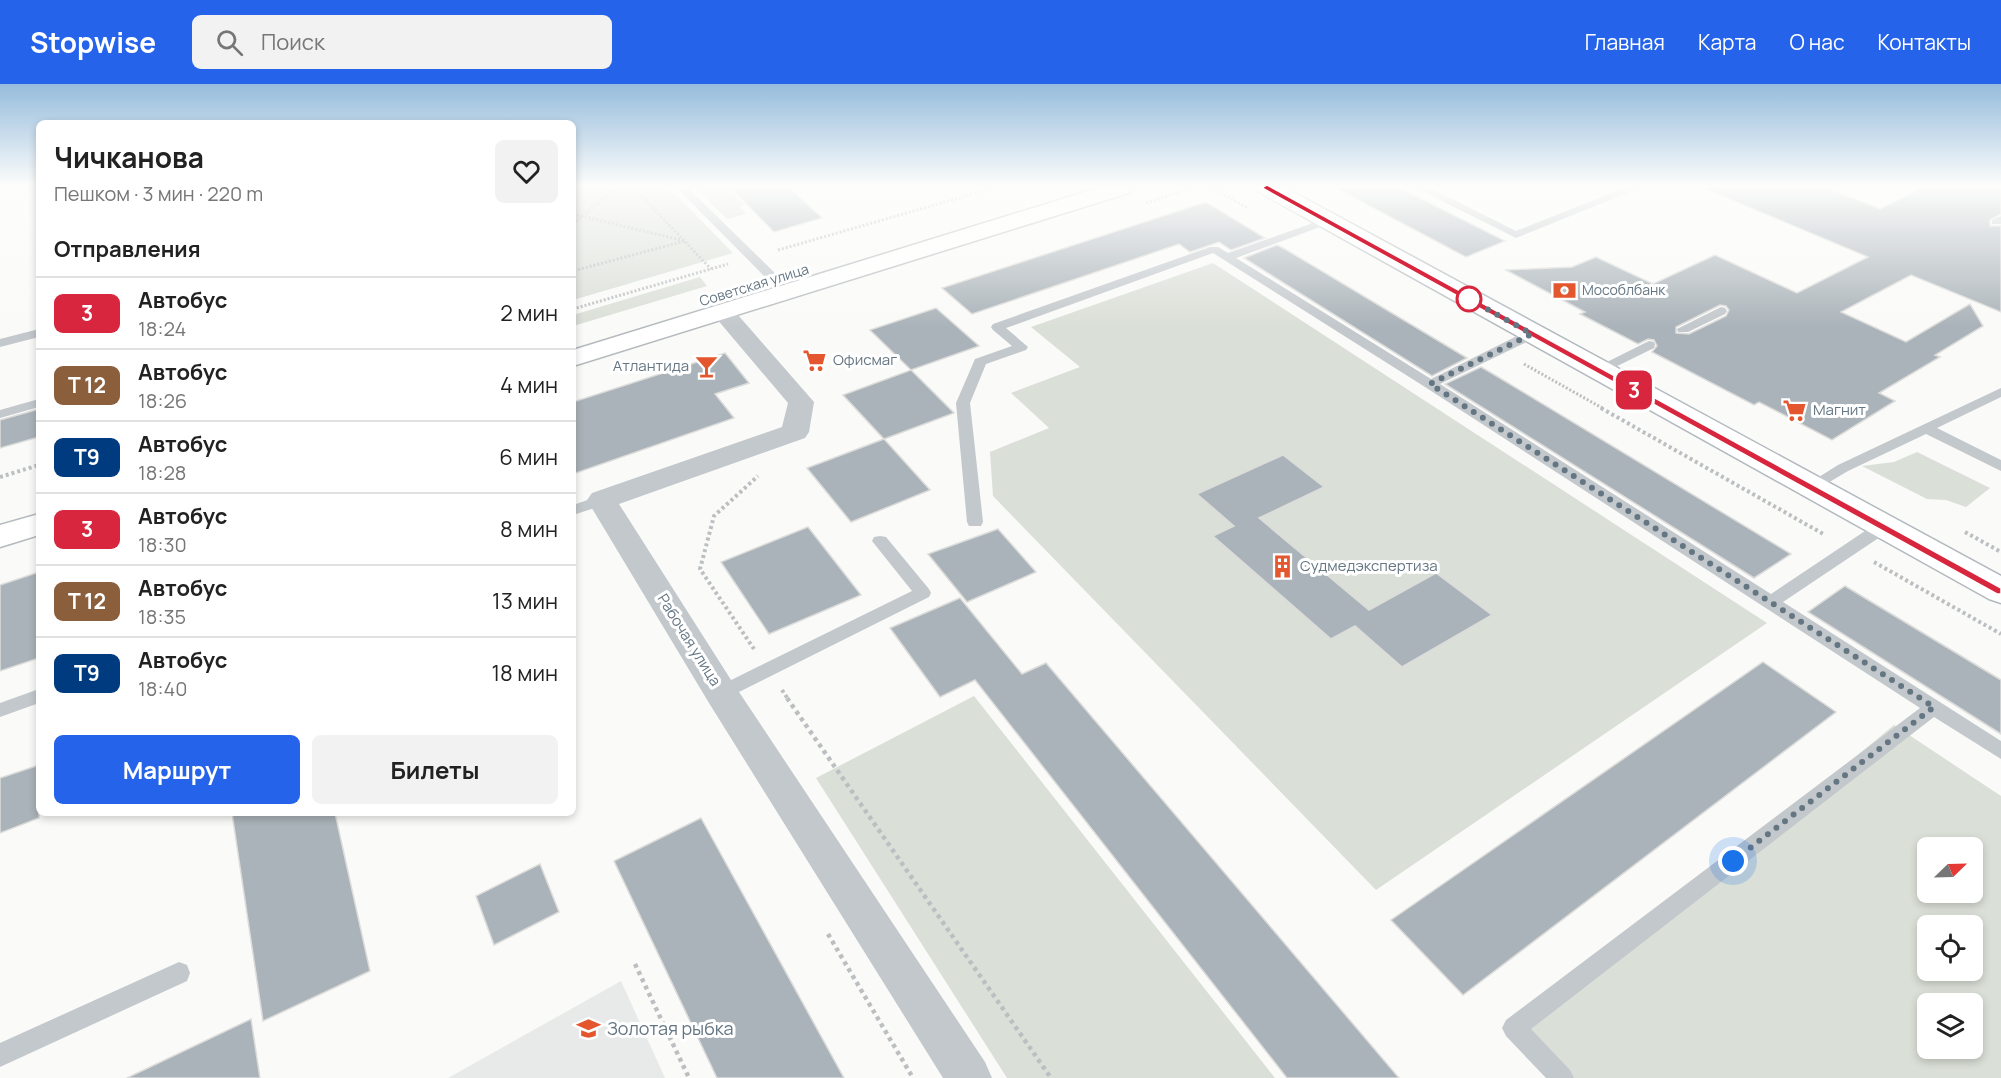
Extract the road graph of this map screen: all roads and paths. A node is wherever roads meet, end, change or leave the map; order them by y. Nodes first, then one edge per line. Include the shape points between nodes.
1 (654, 233) edge
2 (678, 233) edge
3 (729, 233) edge
4 (835, 233) edge
5 (922, 233) edge
6 (975, 233) edge
7 (1293, 233) edge
8 (1350, 233) edge
9 (685, 241) junction
10 (753, 257) junction
11 (1227, 257) junction
12 (711, 269) junction
13 (576, 270) edge
14 (774, 279) junction
15 (576, 308) edge
16 (1721, 311) dead end
17 (723, 312) junction
18 (1683, 329) dead end
19 (36, 334) edge
20 (1532, 334) junction
21 (576, 339) edge
22 (0, 343) edge
23 (1649, 345) dead end
24 (1499, 350) junction
25 (576, 357) edge
26 (1598, 370) junction
27 (1430, 384) junction
28 (2001, 392) edge
29 (36, 404) edge
30 (0, 414) edge
31 (1925, 429) junction
32 (784, 436) junction
33 (36, 466) edge
34 (2001, 466) edge
35 (0, 477) edge
36 (1811, 487) junction
37 (602, 500) junction
38 (36, 502) edge
39 (576, 509) edge
40 (0, 513) edge
41 (975, 522) dead end
42 (36, 525) edge
43 (1883, 527) junction
44 (0, 536) edge
45 (880, 541) dead end
46 (1850, 549) junction
47 (2001, 591) edge
48 (1771, 602) junction
49 (2001, 634) edge
50 (768, 670) junction
51 (721, 693) junction
52 (36, 697) edge
53 (1934, 707) junction
54 (0, 710) edge
55 (2001, 751) edge
56 (635, 964) dead end
57 (179, 973) dead end
58 (0, 1055) edge
59 (689, 1078) edge
60 (969, 1078) edge
61 (1051, 1078) edge
62 (1562, 1078) edge

1 - 9 path
2 - 9 path
3 - 10 lane
4 - 10 path
5 - 14 main road, Советская улица
6 - 17 main road
7 - 11 lane
8 - 20 main road
9 - 12 path
9 - 13 path
10 - 12 path
10 - 14 lane
11 - 27 lane
11 - 41 lane via 1214,249 997,327 1021,347 980,362 963,403
12 - 15 path
14 - 21 main road, Советская улица
16 - 18 lane
17 - 25 main road
17 - 32 street via 801,402 795,432
19 - 22 lane
20 - 24 lane
20 - 26 main road
23 - 26 lane
24 - 27 lane
24 - 46 path
26 - 36 main road
27 - 48 lane
28 - 31 lane
29 - 30 lane
31 - 34 lane
31 - 36 lane
32 - 37 street
32 - 50 path via 770,465 714,516 700,569
33 - 35 path
36 - 43 main road
37 - 39 lane
37 - 51 street, Рабочая улица
38 - 40 main road
42 - 44 main road
43 - 46 lane
43 - 47 main road
45 - 50 lane via 923,593
46 - 48 lane
46 - 49 path
48 - 53 lane
50 - 51 lane
50 - 61 path
51 - 60 street, Рабочая улица
52 - 54 lane
53 - 55 lane
53 - 62 lane via 1514,1028
56 - 59 path
57 - 58 lane

